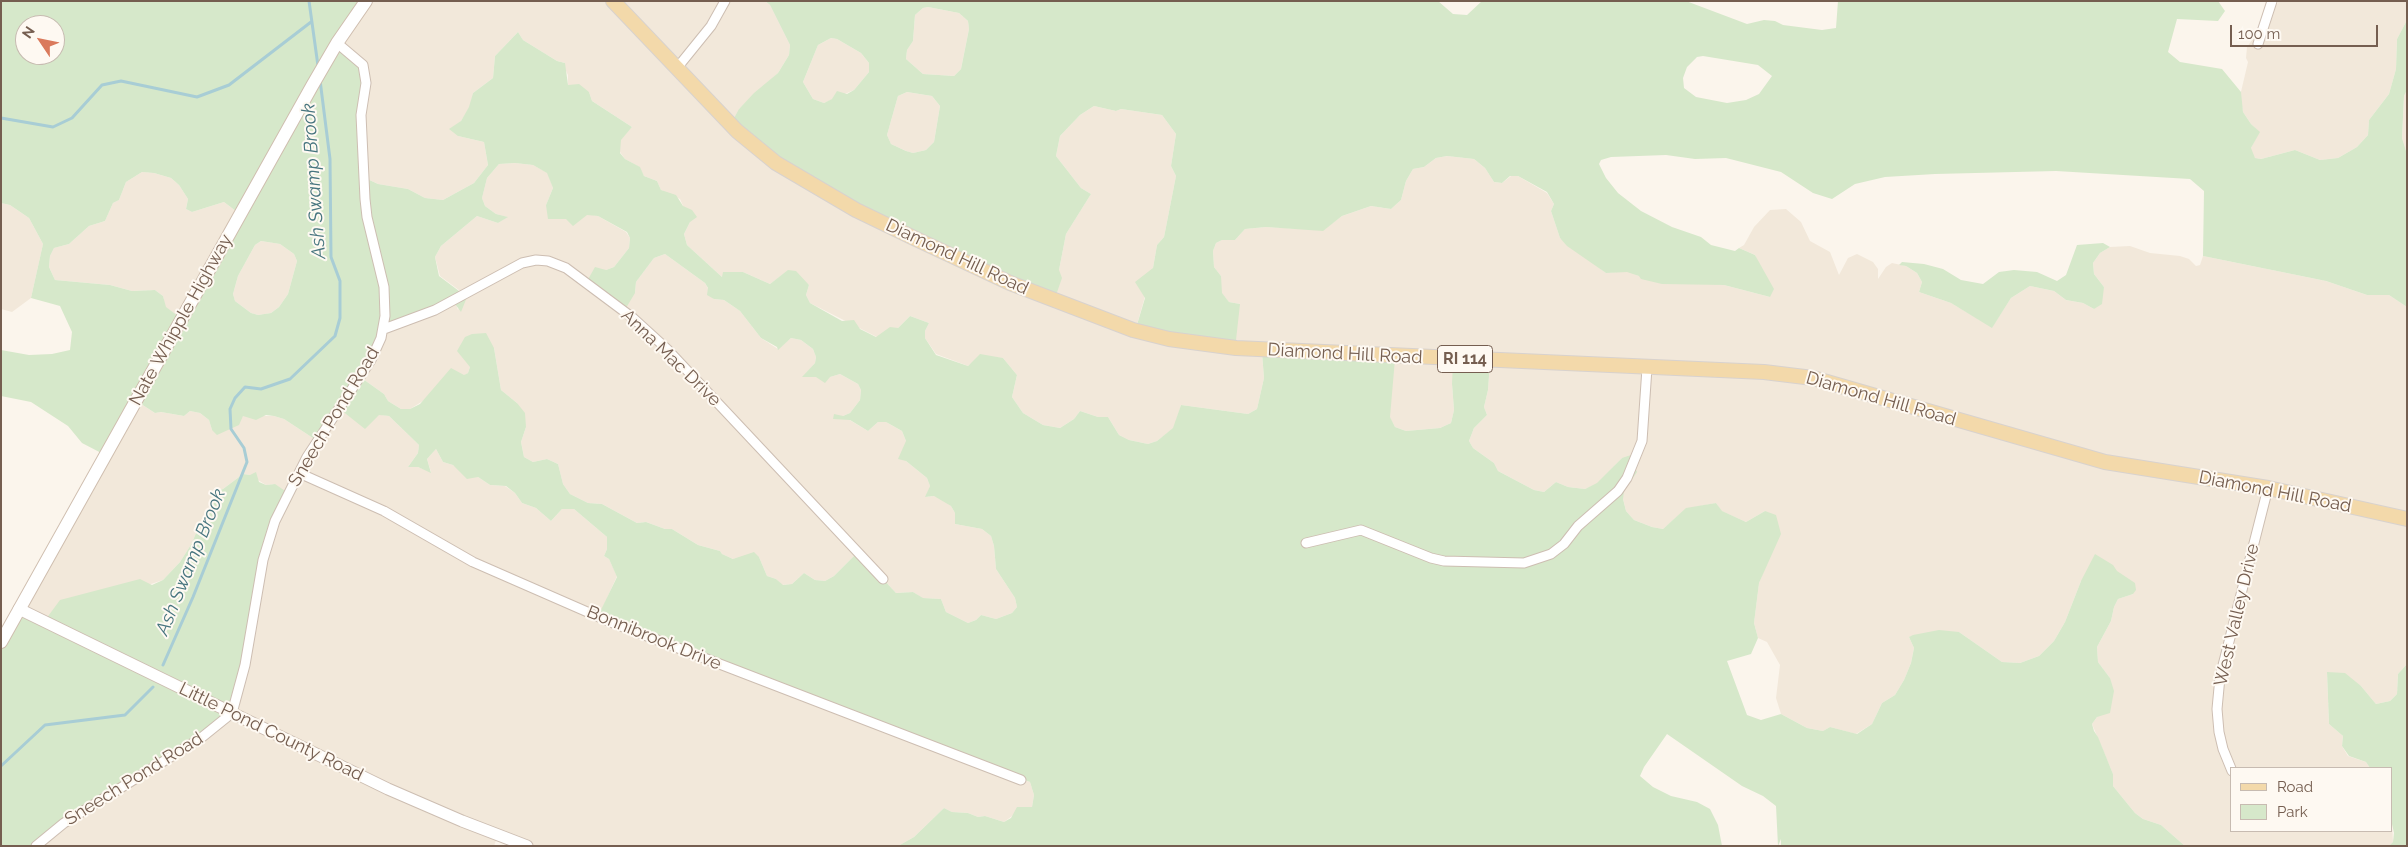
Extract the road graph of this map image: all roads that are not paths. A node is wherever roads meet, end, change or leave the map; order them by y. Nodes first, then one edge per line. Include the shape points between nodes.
1 (366, 1) edge
2 (612, 1) edge
3 (725, 1) edge
4 (2272, 1) edge
5 (337, 42) junction
6 (2258, 44) dead end
7 (677, 68) junction
8 (384, 329) junction
9 (1647, 368) junction
10 (299, 473) junction
11 (2268, 488) junction
12 (2407, 519) edge
13 (1306, 543) dead end
14 (884, 579) dead end
15 (19, 608) junction
16 (1, 642) edge
17 (232, 713) junction
18 (2230, 767) edge
19 (1021, 780) dead end
20 (36, 846) edge
21 (527, 846) edge

1 - 5 main road, Nate Whipple Highway
2 - 7 main road, Diamond Hill Road / RI 114
3 - 7 street via 711,26
4 - 6 street
5 - 8 street, Sneech Pond Road via 362,65 366,83 361,115 365,199 384,287
5 - 15 main road, Nate Whipple Highway
7 - 9 main road, Diamond Hill Road / RI 114 via 756,148 848,205 1010,283 1133,330 1169,339 1246,349
8 - 10 street, Sneech Pond Road via 371,360
8 - 14 street, Anna Mac Drive via 435,310 522,263 548,261 566,268 673,354
9 - 11 main road, Diamond Hill Road / RI 114 via 1764,372 1813,378 2105,462
9 - 13 street via 1642,441 1627,478 1564,544 1546,556 1524,563 1444,561 1361,530
10 - 17 street, Sneech Pond Road via 268,542 245,665
10 - 19 street, Bonnibrook Drive via 384,511 473,562 608,621
11 - 12 main road, Diamond Hill Road / RI 114
11 - 18 street, West Valley Drive via 2220,677 2217,710 2222,749
15 - 16 main road, Nate Whipple Highway
15 - 17 street, Little Pond County Road
17 - 20 street, Sneech Pond Road via 201,738 64,823
17 - 21 street, Little Pond County Road via 412,801

